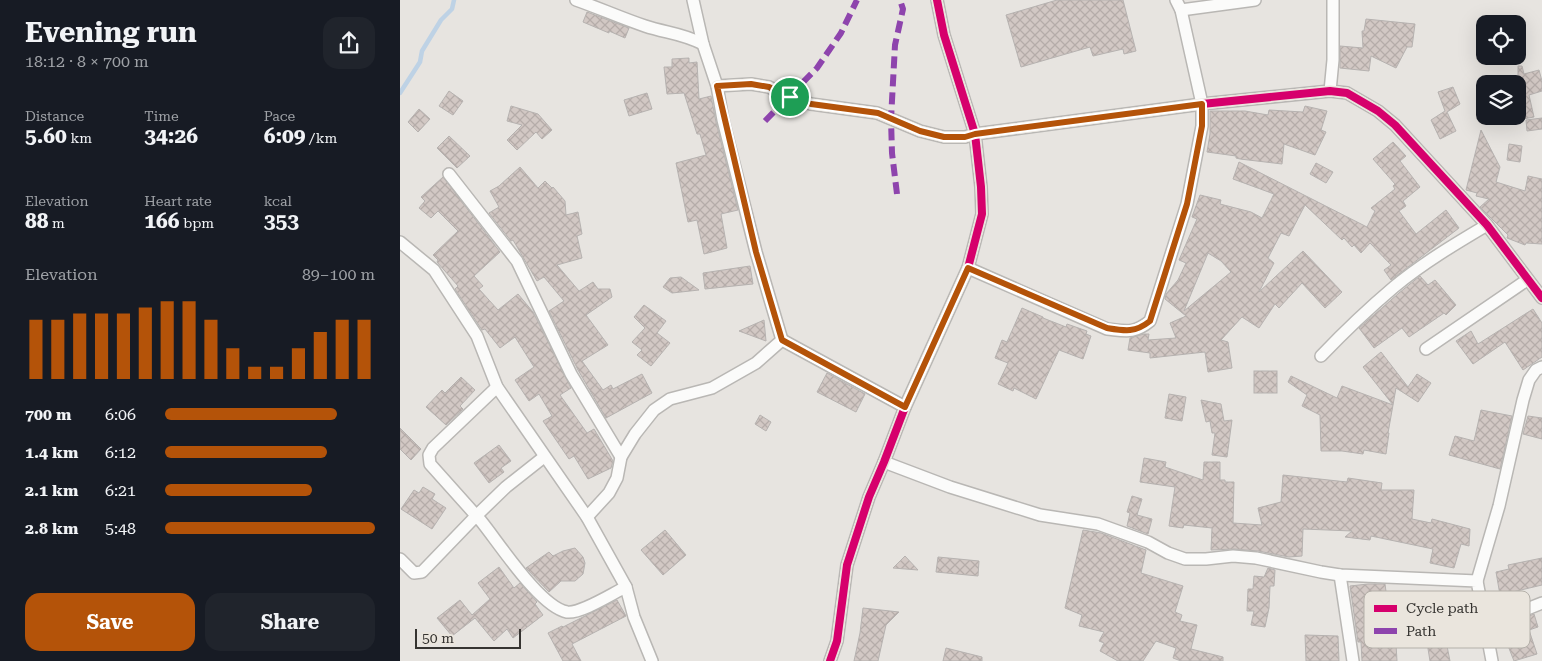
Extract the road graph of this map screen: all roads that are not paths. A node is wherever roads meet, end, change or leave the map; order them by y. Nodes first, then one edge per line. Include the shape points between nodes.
1 (576, 0) edge
2 (693, 0) edge
3 (937, 0) edge
4 (1255, 0) edge
5 (1333, 0) edge
6 (1178, 5) edge
7 (703, 44) junction
8 (717, 86) junction
9 (1330, 91) junction
10 (1202, 104) junction
11 (975, 134) junction
12 (449, 174) dead end
13 (1487, 225) junction
14 (400, 242) edge
15 (968, 268) junction
16 (1527, 280) junction
17 (1542, 298) edge
18 (782, 340) junction
19 (1426, 349) dead end
20 (1320, 356) dead end
21 (1542, 367) edge
22 (497, 387) junction
23 (905, 407) junction
24 (544, 457) junction
25 (621, 457) junction
26 (884, 462) junction
27 (476, 516) junction
28 (587, 517) junction
29 (400, 559) edge
30 (1340, 575) junction
31 (1477, 581) junction
32 (626, 586) junction
33 (1479, 591) edge
34 (1542, 603) edge
35 (1530, 608) edge
36 (1489, 648) edge
37 (652, 661) edge
38 (830, 661) edge
39 (1353, 661) edge
40 (1492, 661) edge

1 - 7 street
2 - 7 street
3 - 11 street via 944,35
4 - 6 street
5 - 9 street
6 - 10 street
7 - 8 street
8 - 11 street via 751,84 769,87 811,104 878,113 920,131 944,137
8 - 18 street via 756,252
9 - 10 street
9 - 13 street via 1347,92 1395,125
10 - 11 street
10 - 15 street via 1202,126 1187,204 1150,321 1141,328 1127,331 1107,328
11 - 15 street via 982,214
12 - 25 street via 517,261 571,374
13 - 16 street
13 - 20 street via 1395,286
14 - 22 street via 434,270 476,336
15 - 23 street
16 - 17 street
16 - 19 street
18 - 23 street
18 - 25 street via 756,363 720,384 670,399 654,410
21 - 31 street via 1529,380 1499,506
22 - 24 street
22 - 27 street via 428,455 430,464
23 - 26 street
24 - 27 street
24 - 28 street
25 - 28 street via 617,478 609,493
26 - 30 street via 1040,515 1098,524 1185,559 1233,556
26 - 38 street via 847,565 837,641
27 - 29 street via 422,572 414,573
27 - 32 street via 530,585 567,612 579,610
28 - 32 street
30 - 31 street
30 - 39 street
31 - 33 street
32 - 37 street via 634,617
34 - 35 street
36 - 40 street

